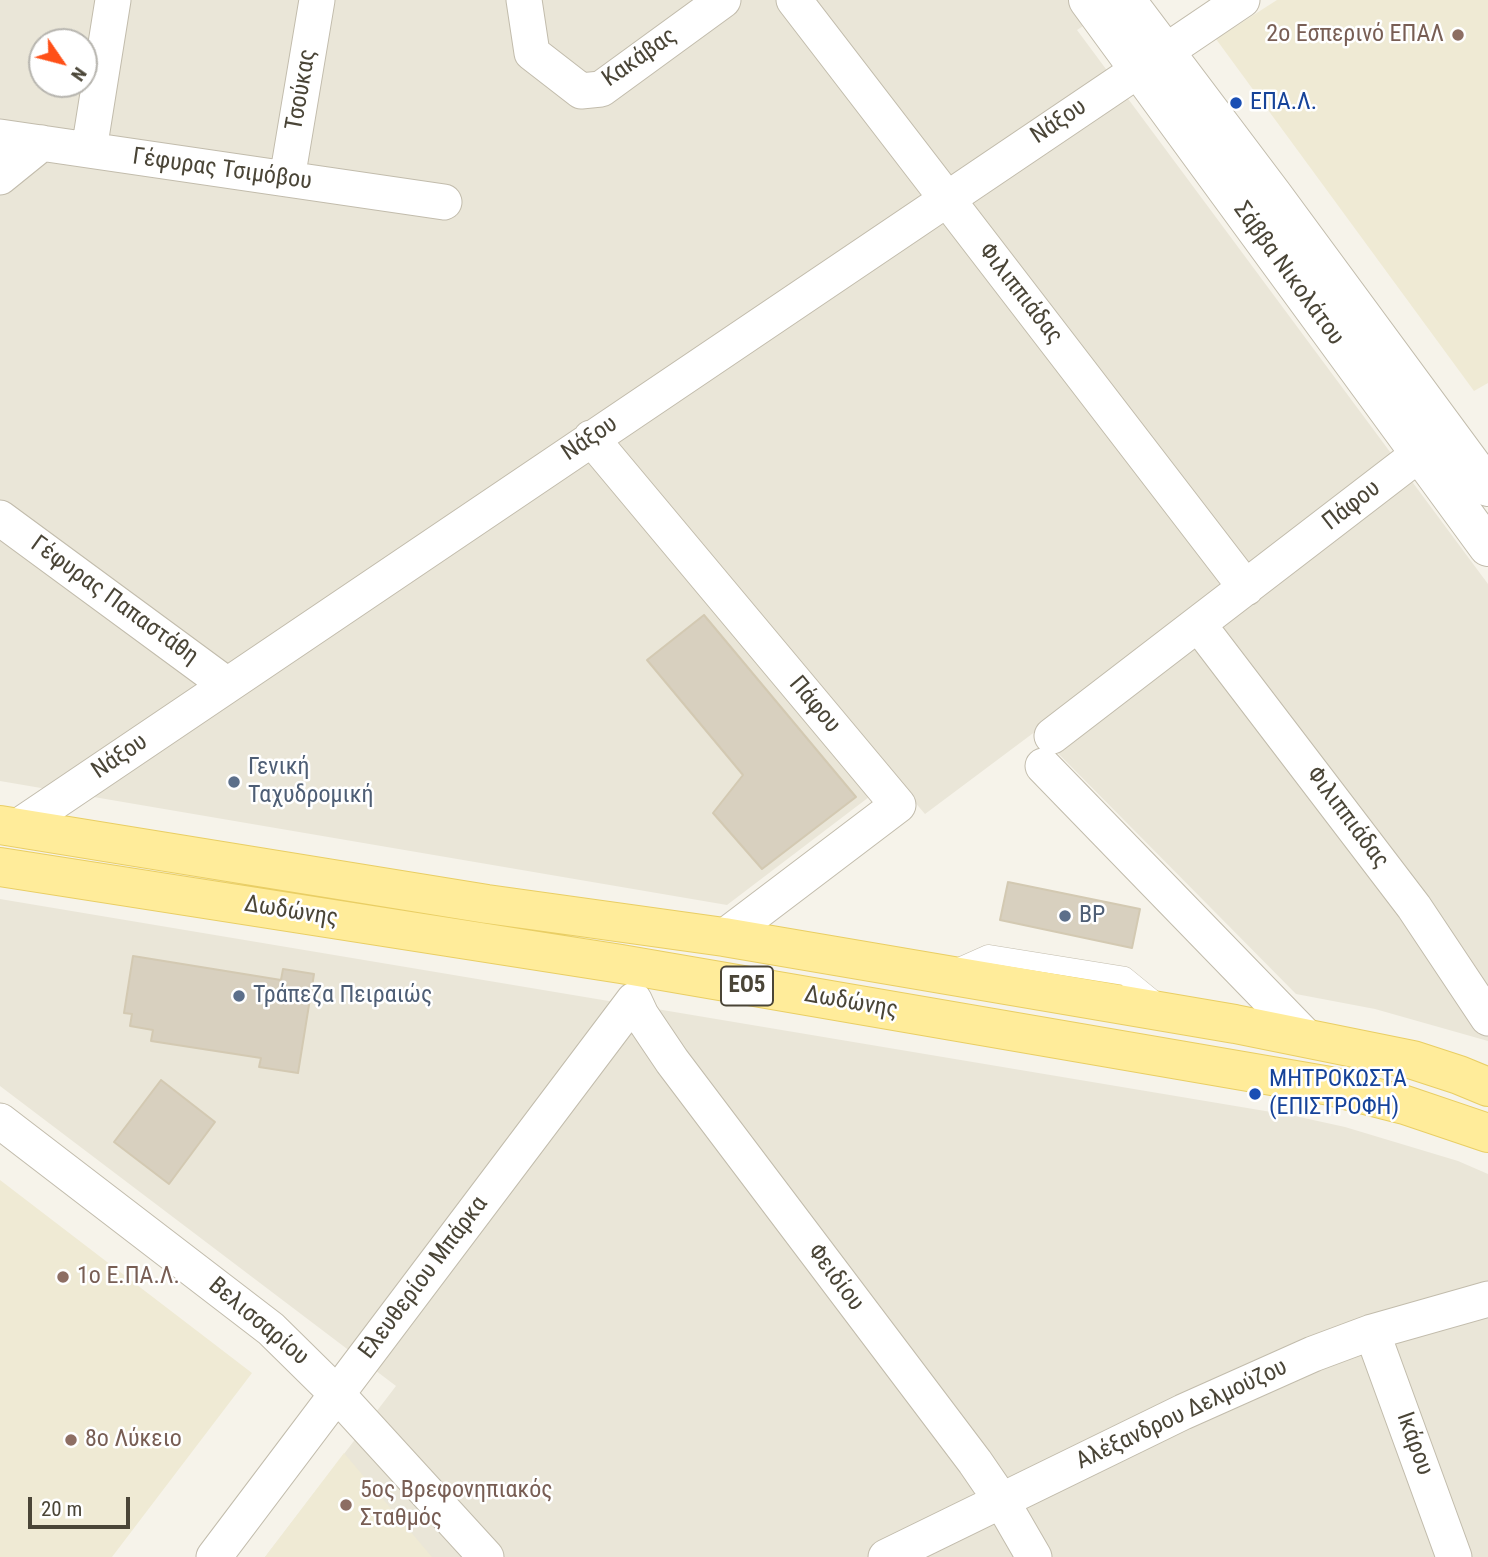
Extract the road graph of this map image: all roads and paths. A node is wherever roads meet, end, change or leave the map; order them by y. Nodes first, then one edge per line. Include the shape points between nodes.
1 (113, 0) edge
2 (317, 0) edge
3 (524, 0) edge
4 (723, 0) edge
5 (794, 0) edge
6 (1088, 0) edge
7 (1126, 0) edge
8 (1242, 0) edge
9 (1151, 60) junction
10 (0, 137) edge
11 (42, 143) junction
12 (89, 150) junction
13 (0, 177) edge
14 (287, 179) junction
15 (947, 198) junction
16 (444, 202) dead end
17 (591, 438) junction
18 (1419, 454) junction
19 (1488, 487) edge
20 (0, 517) edge
21 (1488, 547) edge
22 (1246, 588) junction
23 (1198, 624) junction
24 (228, 685) junction
25 (8, 826) edge
26 (0, 867) edge
27 (724, 937) junction
28 (621, 964) junction
29 (663, 971) junction
30 (634, 1000) junction
31 (1488, 1017) edge
32 (1307, 1038) junction
33 (1488, 1087) edge
34 (0, 1121) edge
35 (1488, 1133) edge
36 (1488, 1299) edge
37 (1372, 1332) junction
38 (337, 1394) junction
39 (1002, 1500) junction
40 (214, 1557) edge
41 (486, 1557) edge
42 (886, 1557) edge
43 (1034, 1557) edge
44 (1454, 1557) edge

1 - 12 street
2 - 14 street, Τσούκας
3 - 4 street, Κακάβας via 532,53 581,91 601,89
5 - 15 street, Φιλιππιάδας
6 - 9 street, Σάββα Νικολάτου
7 - 9 street, Σάββα Νικολάτου
8 - 9 street, Νάξου
9 - 15 street, Νάξου
9 - 18 street, Σάββα Νικολάτου
9 - 19 street, Σάββα Νικολάτου via 1273,195
10 - 11 street, Γέφυρας Τσιμόβου
11 - 12 street, Γέφυρας Τσιμόβου
11 - 13 street
12 - 14 street, Γέφυρας Τσιμόβου
14 - 16 street, Γέφυρας Τσιμόβου
15 - 17 street, Νάξου
15 - 22 street, Φιλιππιάδας
17 - 24 street, Νάξου
17 - 27 street, Πάφου via 898,805
18 - 21 street, Σάββα Νικολάτου
18 - 22 street, Πάφου
20 - 24 street, Γέφυρας Παπαστάθη
22 - 23 street, Πάφου
23 - 31 street, Φιλιππιάδας via 1406,896
23 - 32 street, Πάφου via 1048,751
24 - 25 street, Νάξου
25 - 27 main road, Δωδώνης / ΕΟ5 via 487,904
26 - 28 main road, Δωδώνης / ΕΟ5
27 - 32 main road, Δωδώνης / ΕΟ5
28 - 29 main road, Δωδώνης / ΕΟ5
28 - 30 street, Φειδίου
29 - 30 street, Ελευθερίου Μπάρκα
29 - 35 main road, Δωδώνης / ΕΟ5 via 1351,1090
30 - 38 street, Ελευθερίου Μπάρκα
30 - 39 street, Φειδίου via 672,1061
32 - 33 main road, Δωδώνης / ΕΟ5 via 1413,1060
34 - 38 street, Βελισσαρίου via 271,1329
36 - 37 street, Αλέξανδρου Δελμούζου
37 - 39 street, Αλέξανδρου Δελμούζου via 1195,1407
37 - 44 street, Ικάρου
38 - 40 street, Ελευθερίου Μπάρκα
38 - 41 street, Βελισσαρίου
39 - 42 street, Αλέξανδρου Δελμούζου
39 - 43 street, Φειδίου

